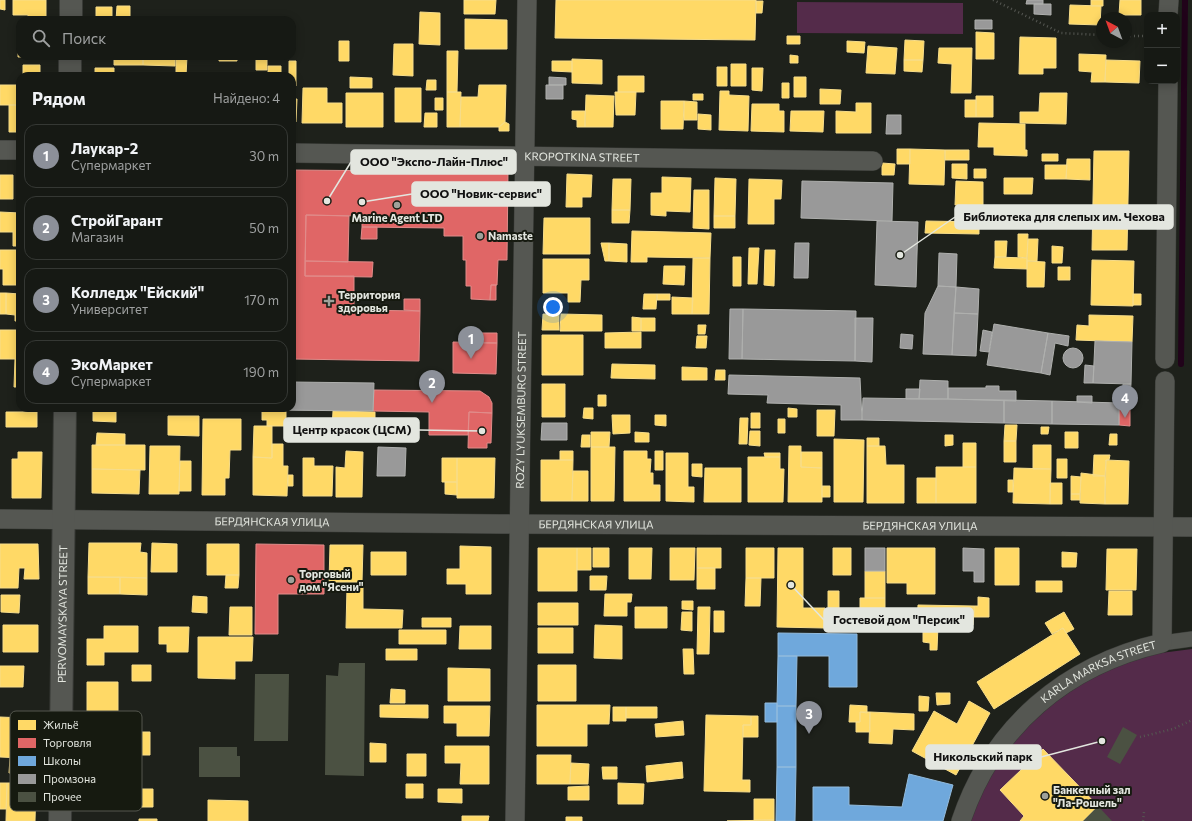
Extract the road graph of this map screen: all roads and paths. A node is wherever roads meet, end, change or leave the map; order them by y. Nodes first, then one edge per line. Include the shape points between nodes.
1 (71, 0) edge
2 (527, 0) edge
3 (993, 0) edge
4 (1169, 0) edge
5 (1168, 12) edge
6 (71, 16) edge
7 (1096, 34) edge
8 (1132, 36) edge
9 (1144, 36) edge
10 (70, 60) edge
11 (70, 72) edge
12 (1168, 84) edge
13 (0, 150) edge
14 (16, 150) edge
15 (296, 153) edge
16 (525, 156) junction
17 (873, 161) dead end
18 (1165, 358) dead end
19 (1165, 380) dead end
20 (65, 412) edge
21 (0, 519) edge
22 (64, 519) junction
23 (520, 524) junction
24 (1163, 526) junction
25 (1192, 527) edge
26 (1192, 639) edge
27 (1162, 643) junction
28 (61, 711) edge
29 (1192, 720) edge
30 (1140, 736) dead end
31 (60, 811) edge
32 (1144, 812) dead end
33 (60, 821) edge
34 (515, 821) edge
35 (961, 821) edge
36 (1143, 821) edge

1 - 6 street
2 - 16 street, ROZY LYUKSEMBURG STREET
3 - 7 path via 1061,33
4 - 5 street
8 - 9 path
10 - 11 street
12 - 18 street
13 - 14 street
15 - 16 street, KROPOTKINA STREET
16 - 17 street, KROPOTKINA STREET
16 - 23 street, ROZY LYUKSEMBURG STREET
19 - 24 street, KARLA MARKSA STREET
20 - 22 street, PERVOMAYSKAYA STREET
21 - 22 street, БЕРДЯНСКАЯ УЛИЦА
22 - 23 street, БЕРДЯНСКАЯ УЛИЦА
22 - 28 street, PERVOMAYSKAYA STREET
23 - 24 street, БЕРДЯНСКАЯ УЛИЦА
23 - 34 street, ROZY LYUKSEMBURG STREET
24 - 25 street, БЕРДЯНСКАЯ УЛИЦА
24 - 27 street, KARLA MARKSA STREET
26 - 27 street
27 - 35 street, KARLA MARKSA STREET via 1097,664 1067,681 1040,702 1016,725 995,752 977,781
29 - 30 path via 1173,729
31 - 33 street, PERVOMAYSKAYA STREET
32 - 36 path

